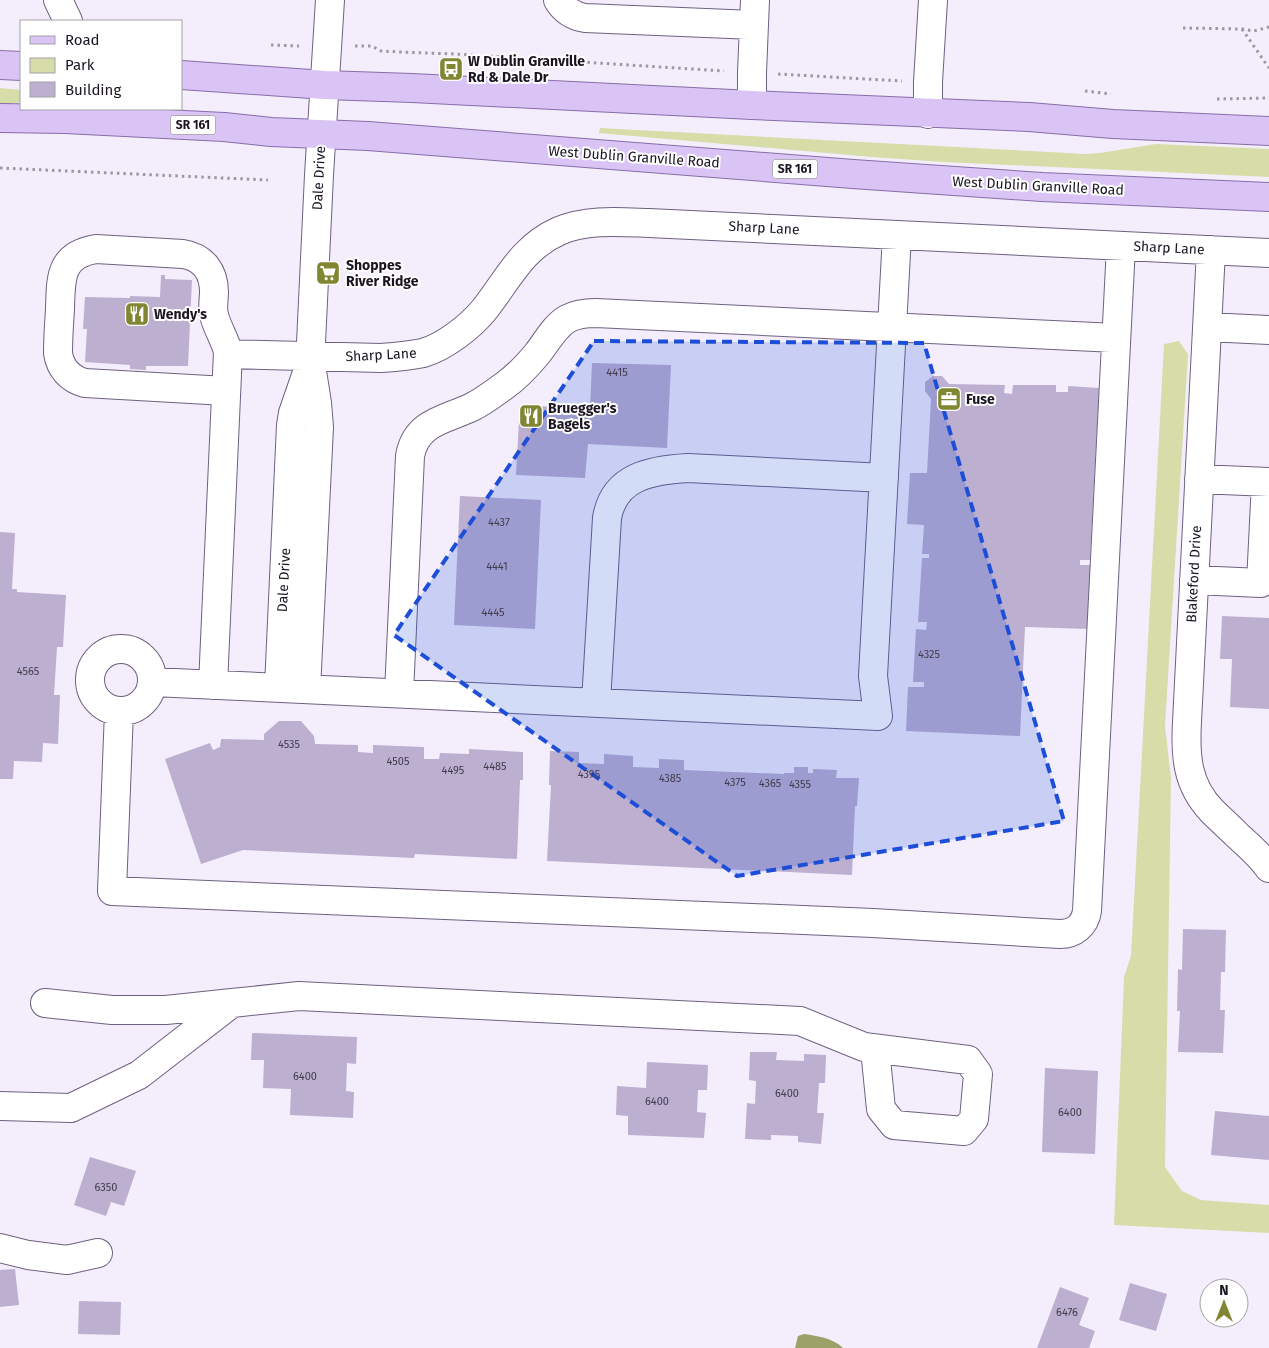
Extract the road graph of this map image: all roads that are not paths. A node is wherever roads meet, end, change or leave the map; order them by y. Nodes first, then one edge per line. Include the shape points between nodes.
1 (58, 0) edge
2 (330, 0) edge
3 (558, 0) edge
4 (933, 0) edge
5 (755, 13) edge
6 (68, 20) edge
7 (0, 65) edge
8 (20, 66) edge
9 (182, 75) edge
10 (325, 85) junction
11 (752, 105) junction
12 (928, 114) junction
13 (0, 118) edge
14 (1269, 131) edge
15 (321, 134) junction
16 (1269, 197) edge
17 (897, 235) junction
18 (1121, 246) junction
19 (1210, 250) junction
20 (1269, 253) edge
21 (1207, 327) junction
22 (892, 328) junction
23 (1269, 330) edge
24 (1116, 338) junction
25 (228, 354) junction
26 (310, 356) junction
27 (226, 391) junction
28 (884, 478) junction
29 (1199, 479) junction
30 (1267, 482) edge
31 (1194, 580) junction
32 (153, 682) junction
33 (213, 685) junction
34 (280, 687) junction
35 (306, 688) junction
36 (399, 693) junction
37 (596, 702) junction
38 (119, 712) junction
39 (1269, 868) edge
40 (45, 1003) dead end
41 (232, 1003) junction
42 (875, 1049) dead end
43 (0, 1106) edge
44 (0, 1248) edge
45 (98, 1253) dead end

1 - 6 street
2 - 10 street, Dale Drive
3 - 5 street via 570,13 585,18
4 - 12 street
5 - 11 street
7 - 8 main road
9 - 10 main road
10 - 11 main road
10 - 15 street, Dale Drive
11 - 12 main road
12 - 14 main road
13 - 15 main road, West Dublin Granville Road / SR 161
15 - 16 main road, West Dublin Granville Road / SR 161 via 1042,187
15 - 26 street, Dale Drive
17 - 18 street, Sharp Lane
17 - 22 street
17 - 26 street, Sharp Lane via 649,223 581,225 557,232 536,246 520,260 478,316 430,351 393,357
18 - 19 street, Sharp Lane
18 - 24 street
19 - 20 street, Sharp Lane
19 - 21 street, Blakeford Drive
21 - 23 street
21 - 29 street, Blakeford Drive
22 - 24 street
22 - 28 street
22 - 36 street via 596,313 579,314 565,320 515,378 474,406 428,426 412,446
24 - 38 street via 1086,911 1083,922 1071,932 112,891
25 - 26 street, Sharp Lane
25 - 27 street
25 - 27 street via 214,316 212,277 207,267 194,257 96,249 84,251 66,265 61,282 58,353 63,367 75,379 90,384
26 - 34 street, Dale Drive via 293,413
26 - 35 street, Dale Drive via 319,427
27 - 33 street
28 - 37 street via 688,468 649,473 627,483 612,500 607,518
28 - 37 street via 873,676 878,716
29 - 30 street
29 - 31 street, Blakeford Drive
30 - 31 street via 1261,583
31 - 39 street, Blakeford Drive via 1187,763 1196,789 1211,811
32 - 33 street
32 - 38 street via 144,702
32 - 38 street via 148,663 133,651 118,649 100,657 91,673 91,689 104,706
33 - 34 street
34 - 35 street
35 - 36 street
36 - 37 street
40 - 41 street via 112,1010 166,1010
41 - 42 street via 299,996 800,1021
41 - 43 street via 139,1075 71,1108
44 - 45 street via 67,1260

